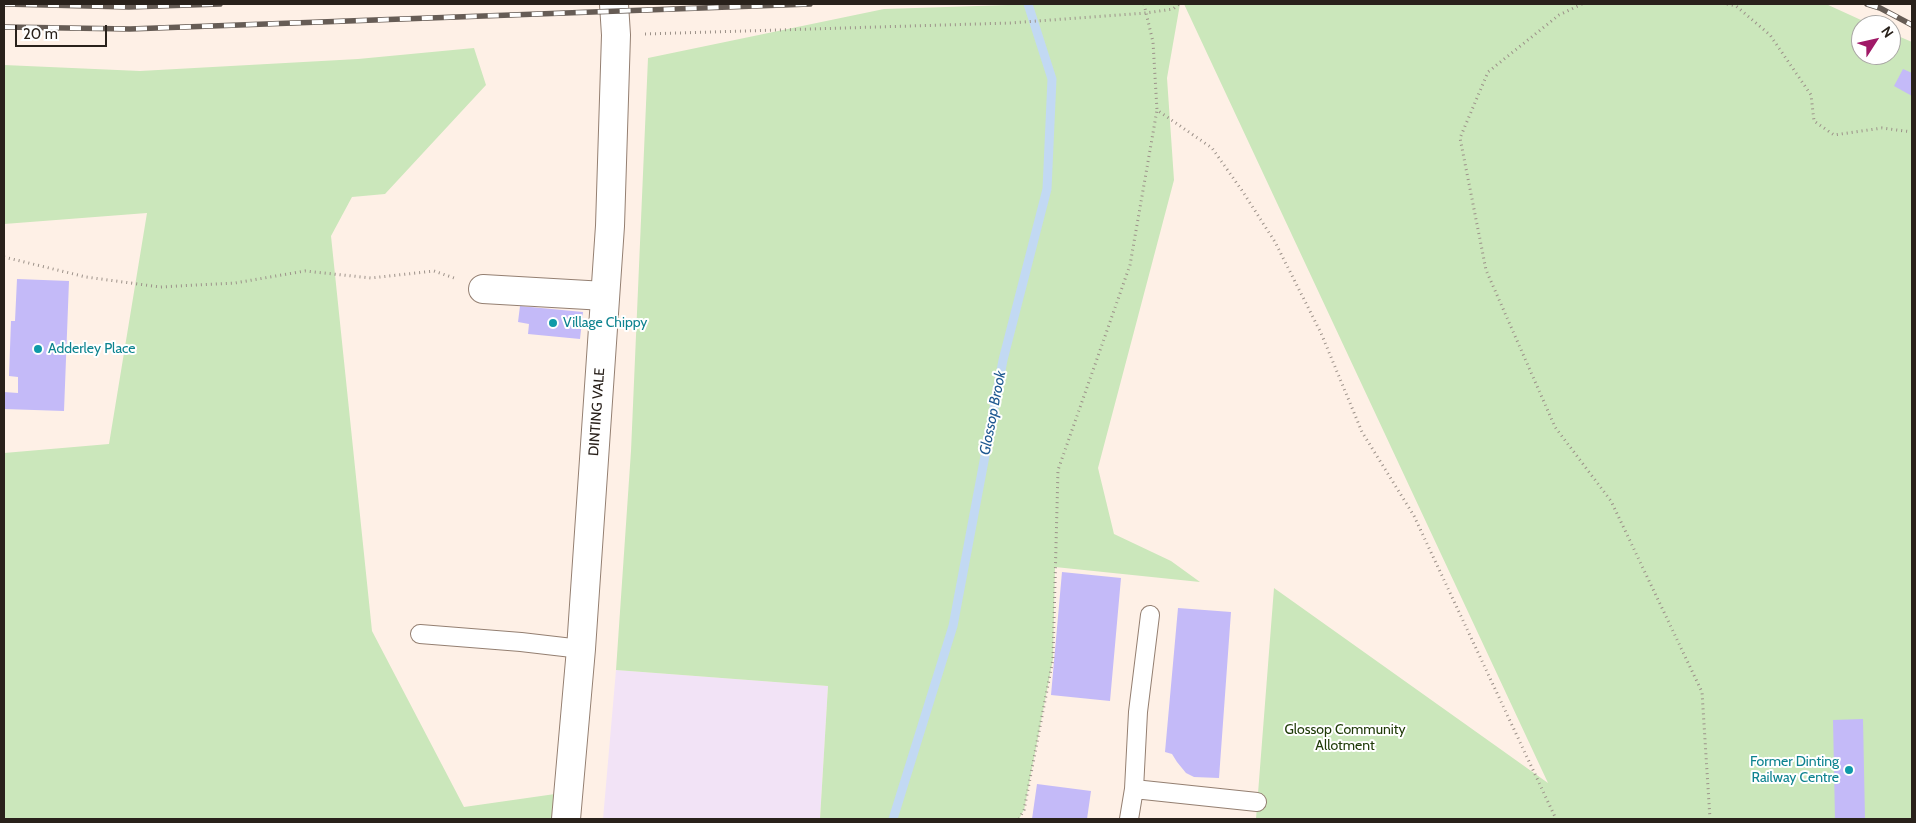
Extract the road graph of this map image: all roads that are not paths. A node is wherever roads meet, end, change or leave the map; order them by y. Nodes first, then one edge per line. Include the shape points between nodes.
1 (614, 4) edge
2 (483, 289) road end
3 (605, 296) junction
4 (1150, 615) dead end
5 (420, 634) dead end
6 (581, 649) junction
7 (1134, 789) junction
8 (1257, 802) dead end
9 (566, 819) edge
10 (1129, 819) edge

1 - 3 main road, DINTING VALE via 616,35
2 - 3 main road
3 - 6 main road, DINTING VALE
4 - 7 lane via 1138,712
5 - 6 lane
6 - 9 main road, DINTING VALE
7 - 8 lane
7 - 10 lane

